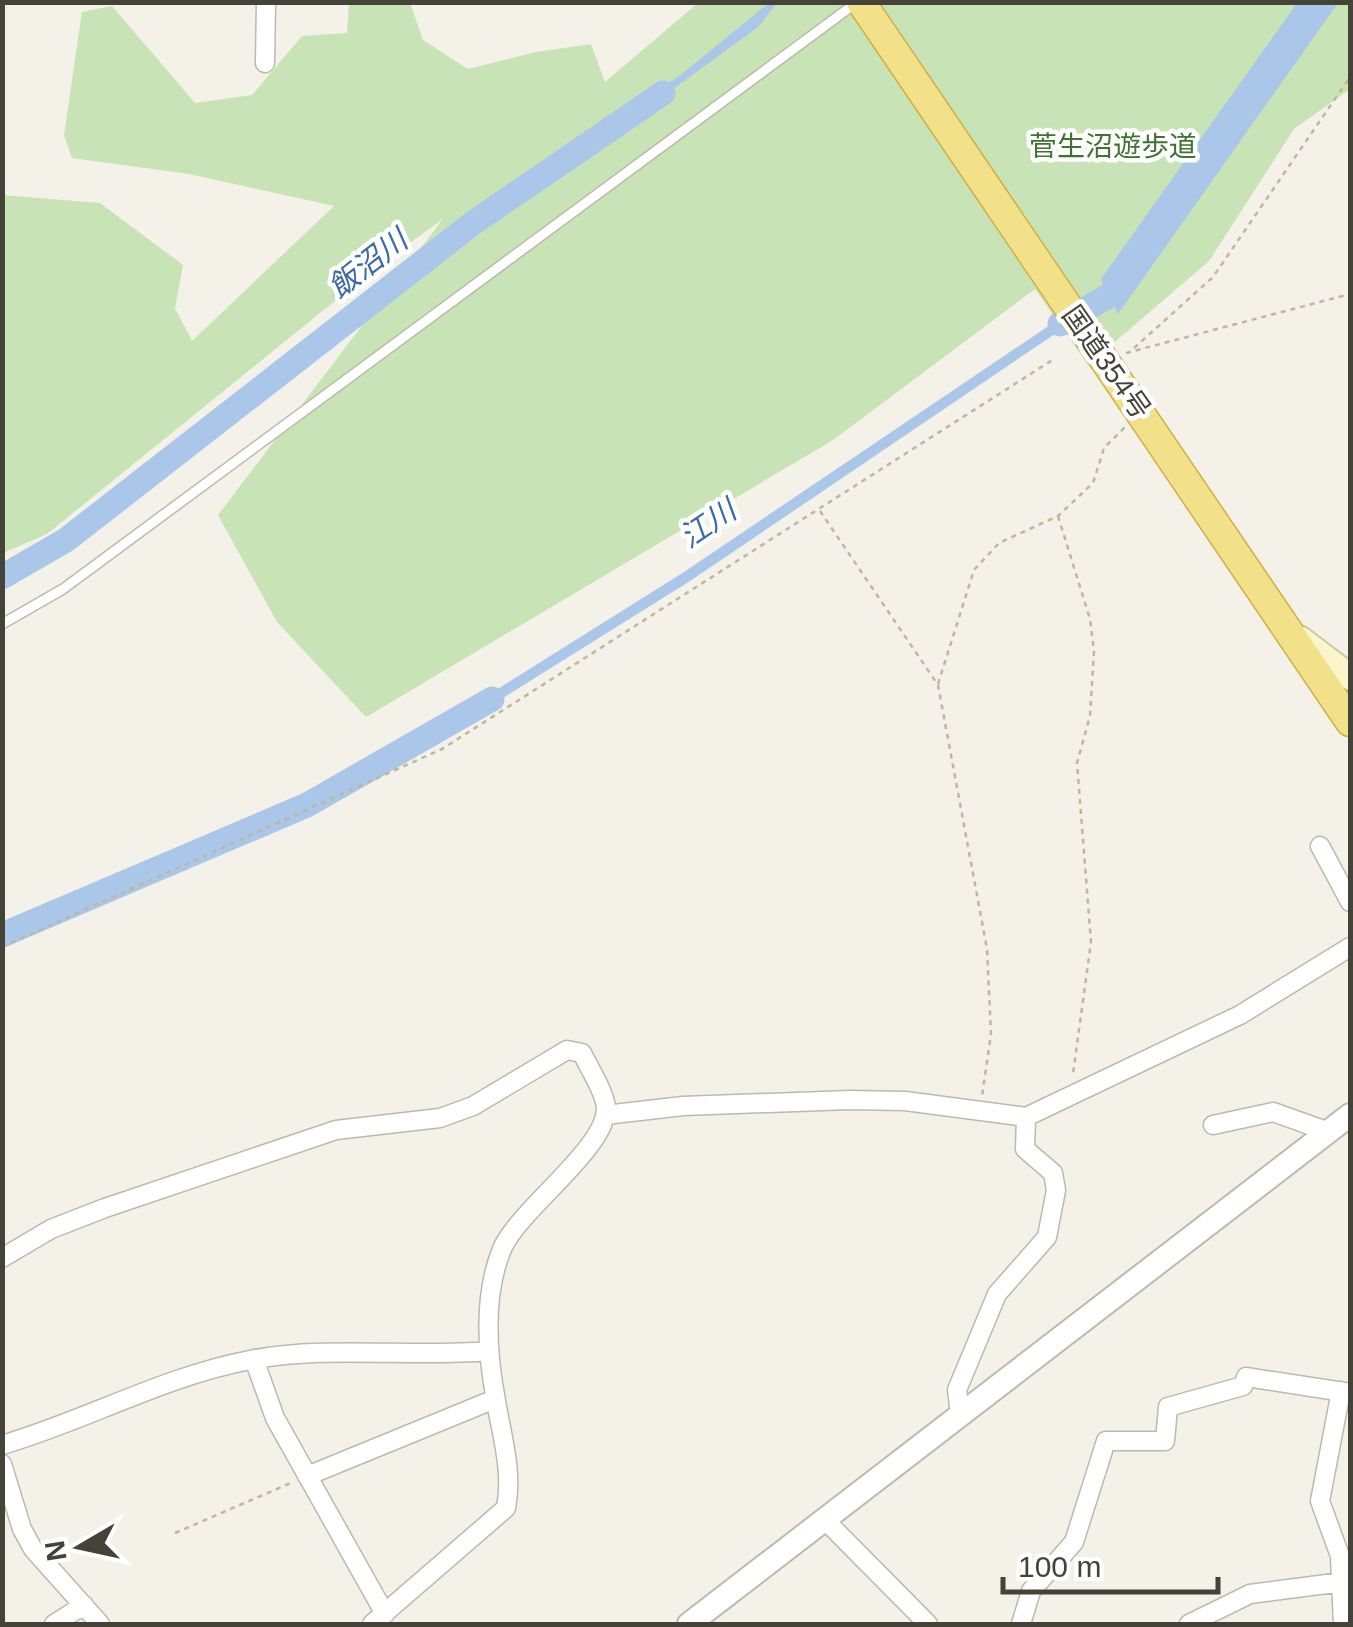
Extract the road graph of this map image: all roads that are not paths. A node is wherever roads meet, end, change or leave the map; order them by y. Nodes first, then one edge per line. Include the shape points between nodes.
1 (266, 2) edge
2 (859, 2) edge
3 (265, 63) dead end
4 (2, 624) edge
5 (1296, 636) junction
6 (1350, 677) edge
7 (1350, 722) edge
8 (1320, 846) dead end
9 (1350, 902) edge
10 (1350, 947) edge
11 (605, 1115) junction
12 (1350, 1116) edge
13 (1026, 1117) junction
14 (1213, 1124) dead end
15 (1328, 1132) junction
16 (2, 1258) edge
17 (489, 1351) junction
18 (254, 1359) junction
19 (1346, 1392) edge
20 (496, 1400) junction
21 (960, 1415) junction
22 (2, 1445) edge
23 (2, 1464) edge
24 (307, 1476) junction
25 (824, 1520) junction
26 (1346, 1581) edge
27 (1228, 1601) junction
28 (84, 1605) junction
29 (378, 1619) edge
30 (54, 1624) edge
31 (100, 1624) edge
32 (690, 1624) edge
33 (928, 1624) edge
34 (1022, 1624) edge
35 (1189, 1624) edge
36 (1223, 1624) edge
37 (1344, 1624) edge

1 - 3 street
2 - 4 lane via 79,578
2 - 5 highway, 国道354号
5 - 6 main road
5 - 7 highway, 国道354号
8 - 9 street
10 - 13 street via 1240,1014
11 - 13 street via 683,1106 905,1100
11 - 16 street via 582,1053 566,1050 473,1106 440,1118 336,1130 105,1208
11 - 17 street via 580,1162 532,1204 503,1248 492,1278
12 - 15 street
13 - 21 street via 1025,1149 1053,1173 1056,1190 1046,1237 996,1294 957,1390
14 - 15 street via 1273,1112
15 - 21 street
17 - 18 street
17 - 20 street
18 - 22 street via 142,1389
18 - 24 street via 275,1418
19 - 26 street via 1320,1501
19 - 34 street via 1246,1377 1243,1386 1168,1407 1165,1442 1106,1441 1074,1542 1031,1591
20 - 24 street
20 - 29 street via 507,1458 506,1508
21 - 25 street
23 - 28 street via 33,1549
24 - 29 street
25 - 32 street
25 - 33 street
26 - 27 street
26 - 37 street
27 - 35 street
27 - 36 street
28 - 30 street
28 - 31 street

